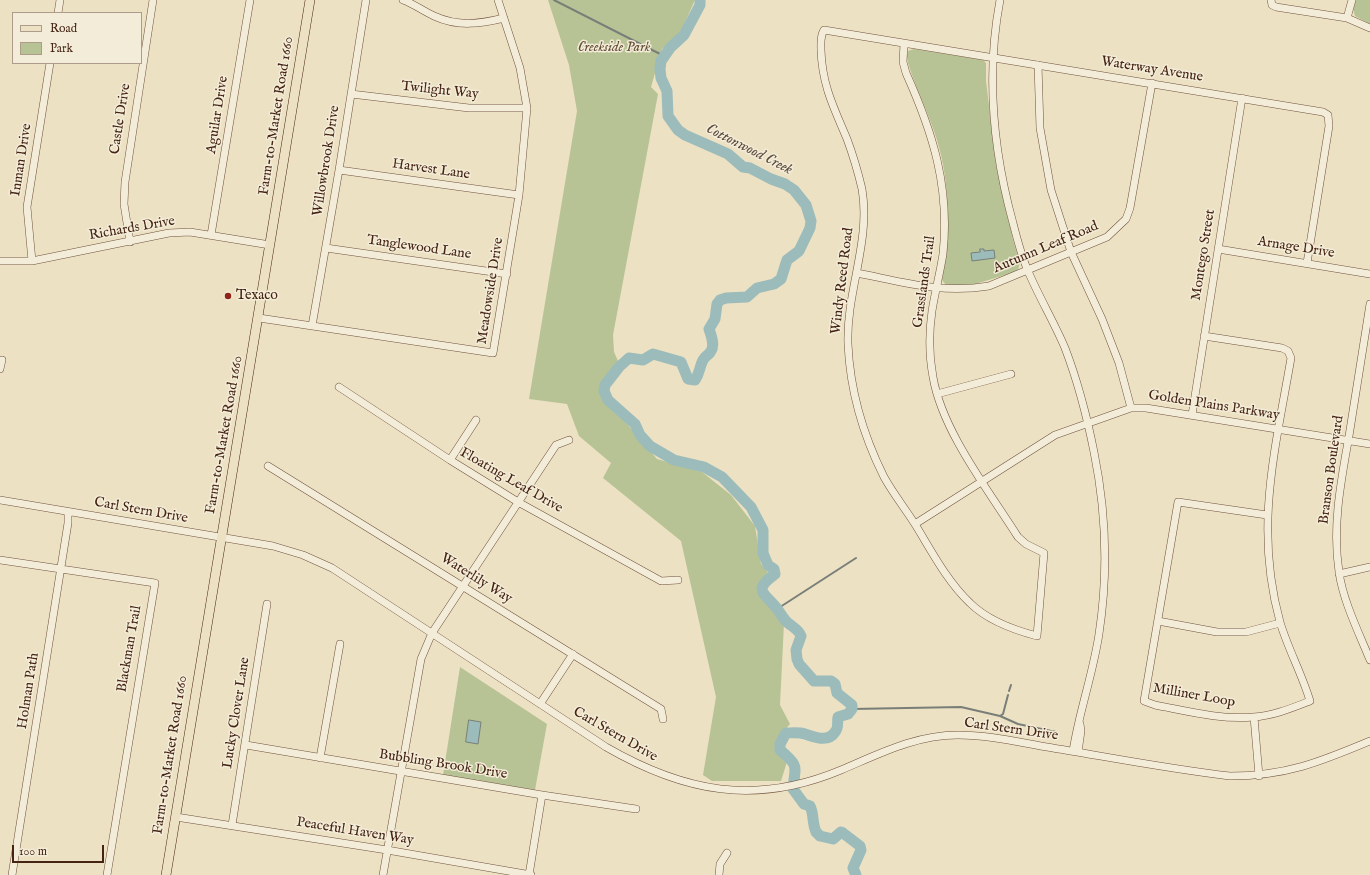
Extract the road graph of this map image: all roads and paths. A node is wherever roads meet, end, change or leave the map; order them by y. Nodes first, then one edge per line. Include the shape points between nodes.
1 (60, 0) edge
2 (152, 0) edge
3 (250, 0) edge
4 (310, 0) edge
5 (366, 0) edge
6 (403, 0) edge
7 (498, 0) edge
8 (1000, 0) edge
9 (1271, 0) edge
10 (1352, 0) edge
11 (58, 12) edge
12 (504, 18) junction
13 (1347, 18) junction
14 (1370, 28) edge
15 (824, 30) joint
16 (904, 44) junction
17 (992, 58) junction
18 (50, 64) edge
19 (1038, 65) junction
20 (1152, 83) junction
21 (351, 94) junction
22 (1242, 98) junction
23 (527, 108) junction
24 (340, 170) junction
25 (519, 195) junction
26 (211, 235) junction
27 (130, 242) junction
28 (270, 245) junction
29 (326, 248) junction
30 (1218, 249) junction
31 (1071, 252) junction
32 (0, 261) edge
33 (32, 261) junction
34 (1307, 263) junction
35 (1028, 271) junction
36 (857, 273) junction
37 (507, 274) junction
38 (1370, 274) edge
39 (936, 288) junction
40 (1370, 304) edge
41 (259, 318) junction
42 (312, 326) junction
43 (1204, 336) junction
44 (2, 360) dead end
45 (0, 369) edge
46 (1011, 374) dead end
47 (339, 386) dead end
48 (937, 394) junction
49 (1131, 408) junction
50 (1192, 415) junction
51 (476, 420) dead end
52 (1088, 423) junction
53 (1278, 429) junction
54 (569, 440) dead end
55 (1348, 440) junction
56 (1370, 444) edge
57 (450, 460) junction
58 (268, 466) dead end
59 (983, 481) junction
60 (0, 500) edge
61 (518, 502) junction
62 (68, 512) junction
63 (1267, 515) junction
64 (915, 524) junction
65 (221, 538) junction
66 (0, 560) edge
67 (1370, 567) edge
68 (60, 570) junction
69 (1339, 574) junction
70 (678, 580) dead end
71 (462, 586) junction
72 (267, 604) dead end
73 (1158, 621) junction
74 (1280, 623) junction
75 (432, 633) junction
76 (1037, 636) joint
77 (340, 644) dead end
78 (573, 654) junction
79 (1370, 660) edge
80 (540, 704) junction
81 (1254, 718) junction
82 (663, 719) dead end
83 (1370, 741) edge
84 (246, 745) junction
85 (1075, 752) junction
86 (320, 758) junction
87 (401, 772) junction
88 (1259, 776) junction
89 (542, 795) junction
90 (636, 809) dead end
91 (176, 817) junction
92 (232, 825) junction
93 (387, 850) junction
94 (727, 853) dead end
95 (12, 875) edge
96 (107, 875) edge
97 (166, 875) edge
98 (384, 875) edge
99 (530, 875) edge
100 (718, 875) edge

1 - 11 street
2 - 27 street, Castle Drive via 125,182 124,204
3 - 26 street, Aguilar Drive
4 - 28 main road, Farm-to-Market Road 1660
5 - 21 street, Willowbrook Drive
6 - 12 street via 439,18 462,24
7 - 12 street, Meadowside Drive
8 - 17 street
9 - 13 street via 1272,5 1276,7
10 - 13 street
12 - 23 street, Meadowside Drive via 520,68
13 - 14 street
15 - 16 street, Waterway Avenue
15 - 36 street, Windy Reed Road via 821,38 824,80 853,156 862,191 864,215
16 - 17 street, Waterway Avenue
16 - 39 street, Grasslands Trail via 903,62 906,73 931,132 943,184 945,230
17 - 19 street, Waterway Avenue
17 - 35 street via 994,113 1001,176
18 - 33 street, Inman Drive via 27,207
19 - 20 street, Waterway Avenue
19 - 31 street via 1040,128 1051,190
20 - 22 street, Waterway Avenue
20 - 31 street, Autumn Leaf Road via 1126,219 1107,237
21 - 23 street, Twilight Way via 469,108
21 - 24 street, Willowbrook Drive
22 - 30 street, Montego Street
22 - 34 street, Waterway Avenue via 1328,115 1329,126
23 - 25 street, Meadowside Drive
24 - 25 street, Harvest Lane
24 - 29 street, Willowbrook Drive
25 - 37 street, Meadowside Drive
26 - 27 street, Richards Drive via 169,233
26 - 28 street, Richards Drive
27 - 33 street, Richards Drive
28 - 41 main road, Farm-to-Market Road 1660
29 - 37 street, Tanglewood Lane
29 - 42 street, Willowbrook Drive
30 - 34 street, Arnage Drive
30 - 43 street, Montego Street
31 - 35 street, Autumn Leaf Road
31 - 49 street via 1102,319 1121,370
32 - 33 street, Richards Drive
34 - 38 street, Arnage Drive
35 - 39 street, Autumn Leaf Road via 989,286 953,290
35 - 52 street via 1064,347
36 - 39 street, Autumn Leaf Road
36 - 64 street, Windy Reed Road via 848,342 859,412 884,477
37 - 42 street, Meadowside Drive via 493,353
39 - 48 street, Grasslands Trail via 930,337 933,378
40 - 55 street, Branson Boulevard
41 - 42 street, Meadowside Drive
41 - 65 main road, Farm-to-Market Road 1660
43 - 50 street, Montego Street
43 - 53 street, Milliner Loop via 1288,351 1291,358
44 - 45 street
46 - 48 street
47 - 57 street, Floating Leaf Drive
48 - 59 street, Grasslands Trail via 957,440
49 - 50 street, Golden Plains Parkway
49 - 52 street, Golden Plains Parkway
50 - 53 street, Golden Plains Parkway
51 - 57 street
52 - 59 street, Golden Plains Parkway via 1054,435
52 - 85 street via 1101,494 1104,529 1103,576 1099,634 1080,724 1076,730
53 - 55 street, Golden Plains Parkway
53 - 63 street, Milliner Loop
54 - 61 street via 556,445
55 - 56 street, Golden Plains Parkway
55 - 69 street, Branson Boulevard via 1336,532
57 - 61 street, Floating Leaf Drive
58 - 71 street, Waterlily Way
59 - 64 street, Golden Plains Parkway
59 - 76 street, Grasslands Trail via 1018,537 1044,553
60 - 62 street, Carl Stern Drive
61 - 70 street, Floating Leaf Drive via 661,581
61 - 71 street
62 - 65 street, Carl Stern Drive
62 - 68 street, Holman Path
63 - 73 street, Milliner Loop via 1178,502
63 - 74 street, Milliner Loop via 1267,554
64 - 76 street, Windy Reed Road via 952,583 970,603 990,618
65 - 75 street, Carl Stern Drive via 273,546 303,555 326,566
65 - 91 main road, Farm-to-Market Road 1660
66 - 68 street, Blackman Trail
67 - 69 street
68 - 95 street, Holman Path
68 - 96 street, Blackman Trail via 155,583
69 - 79 street, Branson Boulevard
71 - 75 street
71 - 78 street, Waterlily Way
72 - 84 street, Lucky Clover Lane
73 - 74 street via 1217,632 1246,632
73 - 81 street, Milliner Loop via 1144,701 1222,716
74 - 81 street, Milliner Loop via 1310,701 1282,712
75 - 80 street, Carl Stern Drive
75 - 87 street via 421,659
77 - 86 street
78 - 80 street
78 - 82 street, Waterlily Way via 661,709
80 - 85 street, Carl Stern Drive via 636,765 700,787 720,790 770,789 823,778 896,746 935,736 980,736
81 - 88 street
83 - 88 street, Carl Stern Drive via 1294,770
84 - 86 street, Bubbling Brook Drive
84 - 92 street, Lucky Clover Lane
85 - 88 street, Carl Stern Drive via 1207,773
86 - 87 street, Bubbling Brook Drive
87 - 89 street, Bubbling Brook Drive
87 - 93 street
89 - 90 street, Bubbling Brook Drive
89 - 99 street
91 - 92 street, Peaceful Haven Way
91 - 97 main road, Farm-to-Market Road 1660
92 - 93 street, Peaceful Haven Way
93 - 98 street
93 - 99 street, Peaceful Haven Way
94 - 100 street via 720,864

